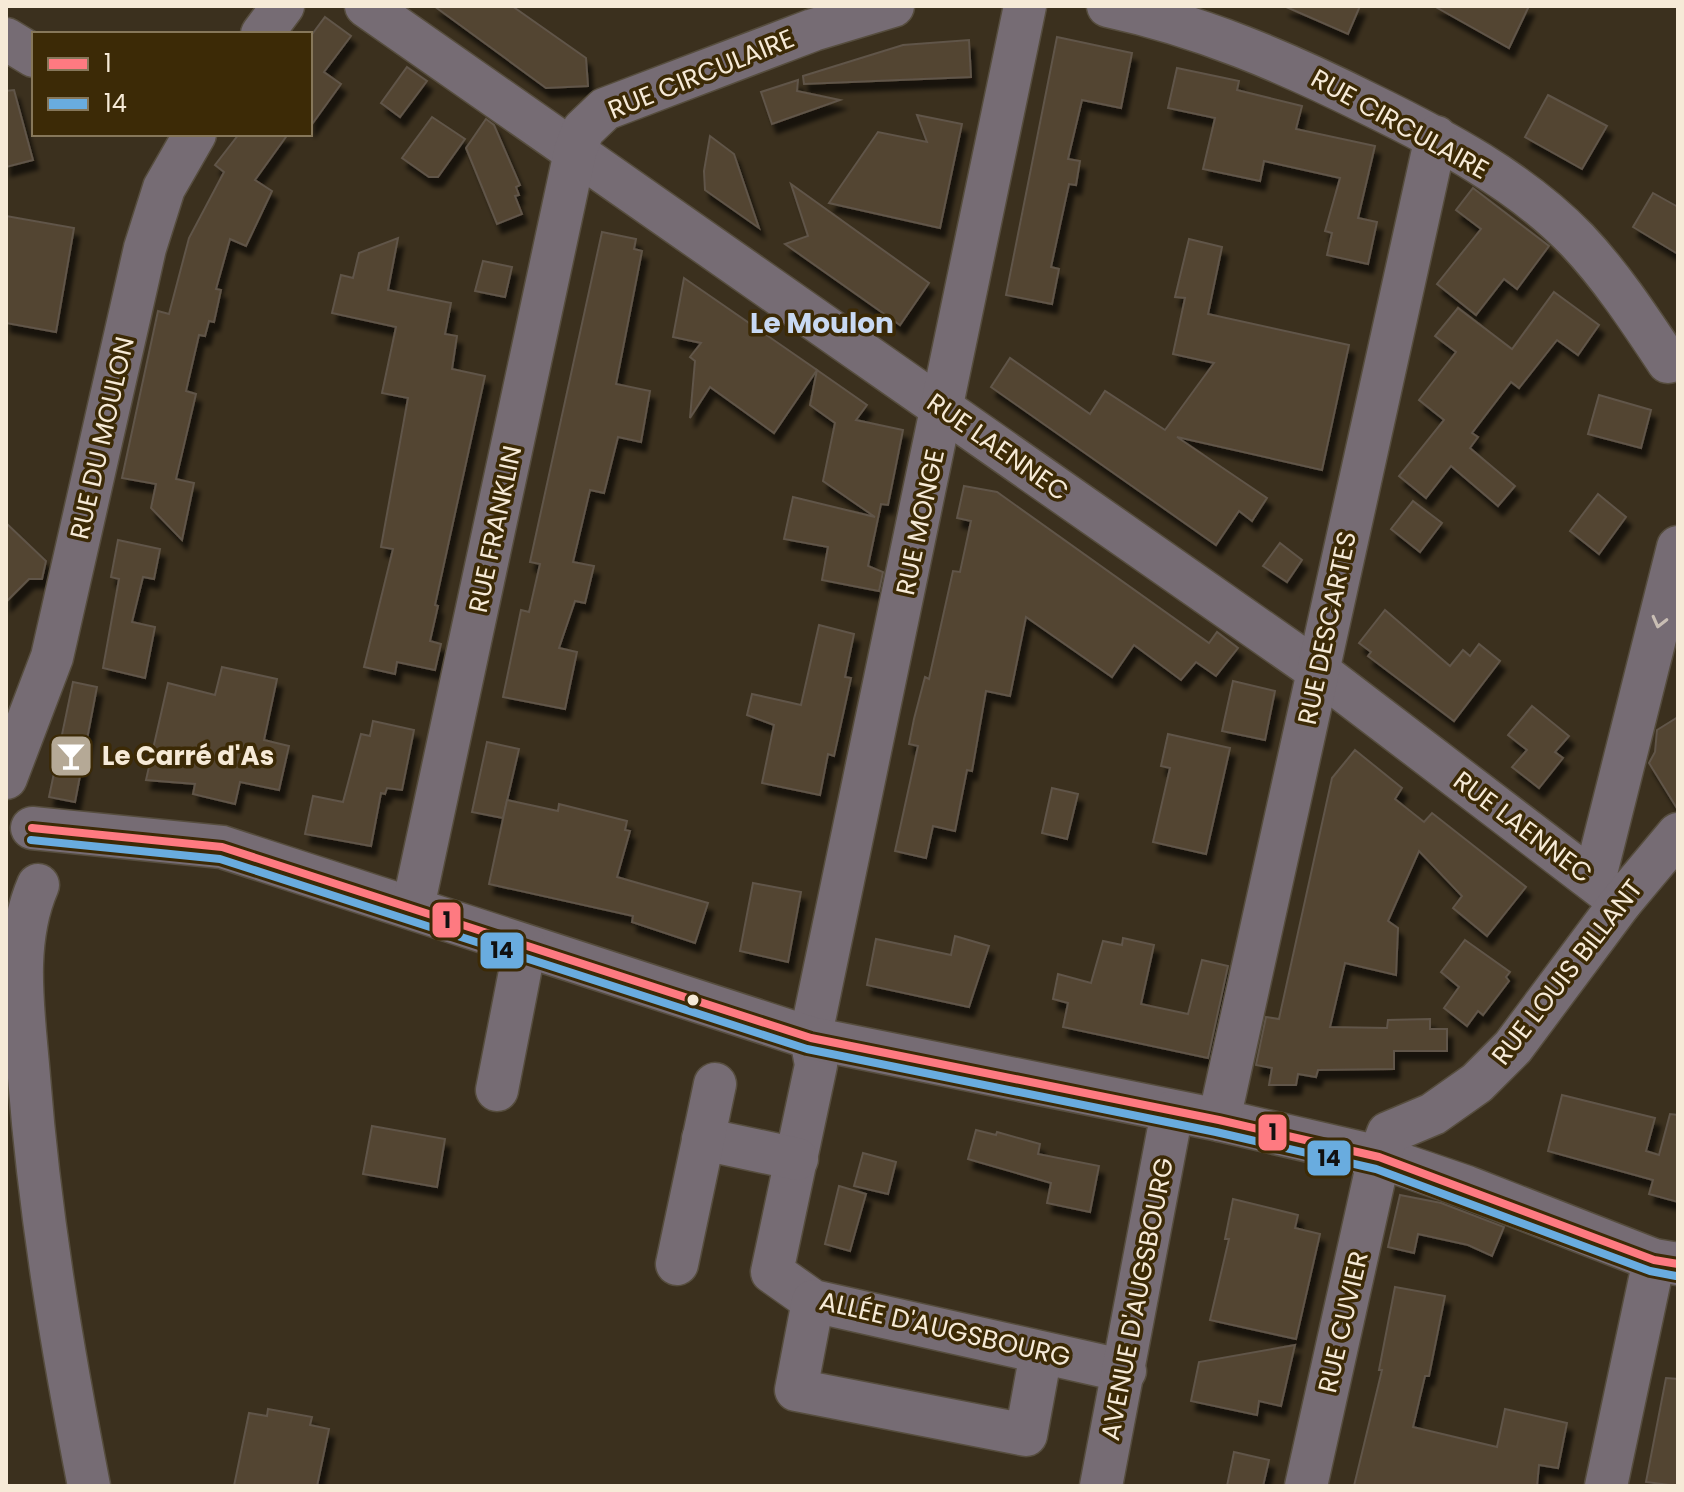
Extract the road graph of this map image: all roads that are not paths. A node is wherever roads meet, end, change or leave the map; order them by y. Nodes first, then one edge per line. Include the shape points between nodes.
1 (283, 6) edge
2 (366, 6) edge
3 (893, 6) edge
4 (1025, 6) edge
5 (1108, 6) edge
6 (264, 32) edge
7 (6, 39) edge
8 (32, 55) edge
9 (1436, 137) junction
10 (178, 140) edge
11 (575, 152) junction
12 (1668, 362) dead end
13 (943, 409) junction
14 (1678, 547) edge
15 (1318, 671) junction
16 (13, 762) edge
17 (1678, 834) edge
18 (23, 861) edge
19 (1607, 892) junction
20 (413, 907) junction
21 (525, 946) junction
22 (811, 1038) junction
23 (715, 1084) dead end
24 (497, 1090) dead end
25 (1172, 1112) junction
26 (1219, 1120) junction
27 (703, 1139) junction
28 (1379, 1157) junction
29 (797, 1159) junction
30 (1666, 1262) edge
31 (677, 1264) dead end
32 (813, 1301) junction
33 (1041, 1353) junction
34 (1125, 1371) junction
35 (89, 1486) edge
36 (1101, 1486) edge
37 (1306, 1486) edge
38 (1606, 1486) edge

1 - 6 street
2 - 11 street, RUE LAENNEC
3 - 11 street, RUE CIRCULAIRE via 813,30 605,109 583,130
4 - 13 street, RUE MONGE
5 - 9 street, RUE CIRCULAIRE via 1226,39
7 - 8 street
9 - 12 street, RUE CIRCULAIRE via 1519,191 1576,240
9 - 15 street, RUE DESCARTES
10 - 16 street, RUE DU MOULON via 145,248 52,657
11 - 13 street, RUE LAENNEC
11 - 20 street, RUE FRANKLIN
13 - 15 street, RUE LAENNEC
13 - 22 street, RUE MONGE
14 -> 19 street
15 - 19 street, RUE LAENNEC
15 - 26 street, RUE DESCARTES
16 - 18 street, RUE DU MOULON
17 - 19 street, RUE LOUIS BILLANT
18 - 20 street via 122,835 222,847
18 - 35 street, RUE DU MOULON via 13,949 20,964 40,1208
19 - 28 street, RUE LOUIS BILLANT via 1513,1047 1477,1083 1433,1114 1388,1133
20 - 21 street
21 - 22 street
21 - 24 street
22 - 25 street
22 - 29 street, ALLÉE D'AUGSBOURG via 816,1065
23 - 27 street
25 - 26 street
25 - 34 street, AVENUE D'AUGSBOURG
26 - 28 street
27 - 29 street
27 - 31 street
28 - 30 street
28 - 37 street, RUE CUVIER
29 - 32 street, ALLÉE D'AUGSBOURG via 772,1272
30 - 38 street
32 - 33 street, ALLÉE D'AUGSBOURG
32 - 33 street via 796,1390 1026,1435
33 - 34 street, ALLÉE D'AUGSBOURG
34 - 36 street, AVENUE D'AUGSBOURG

